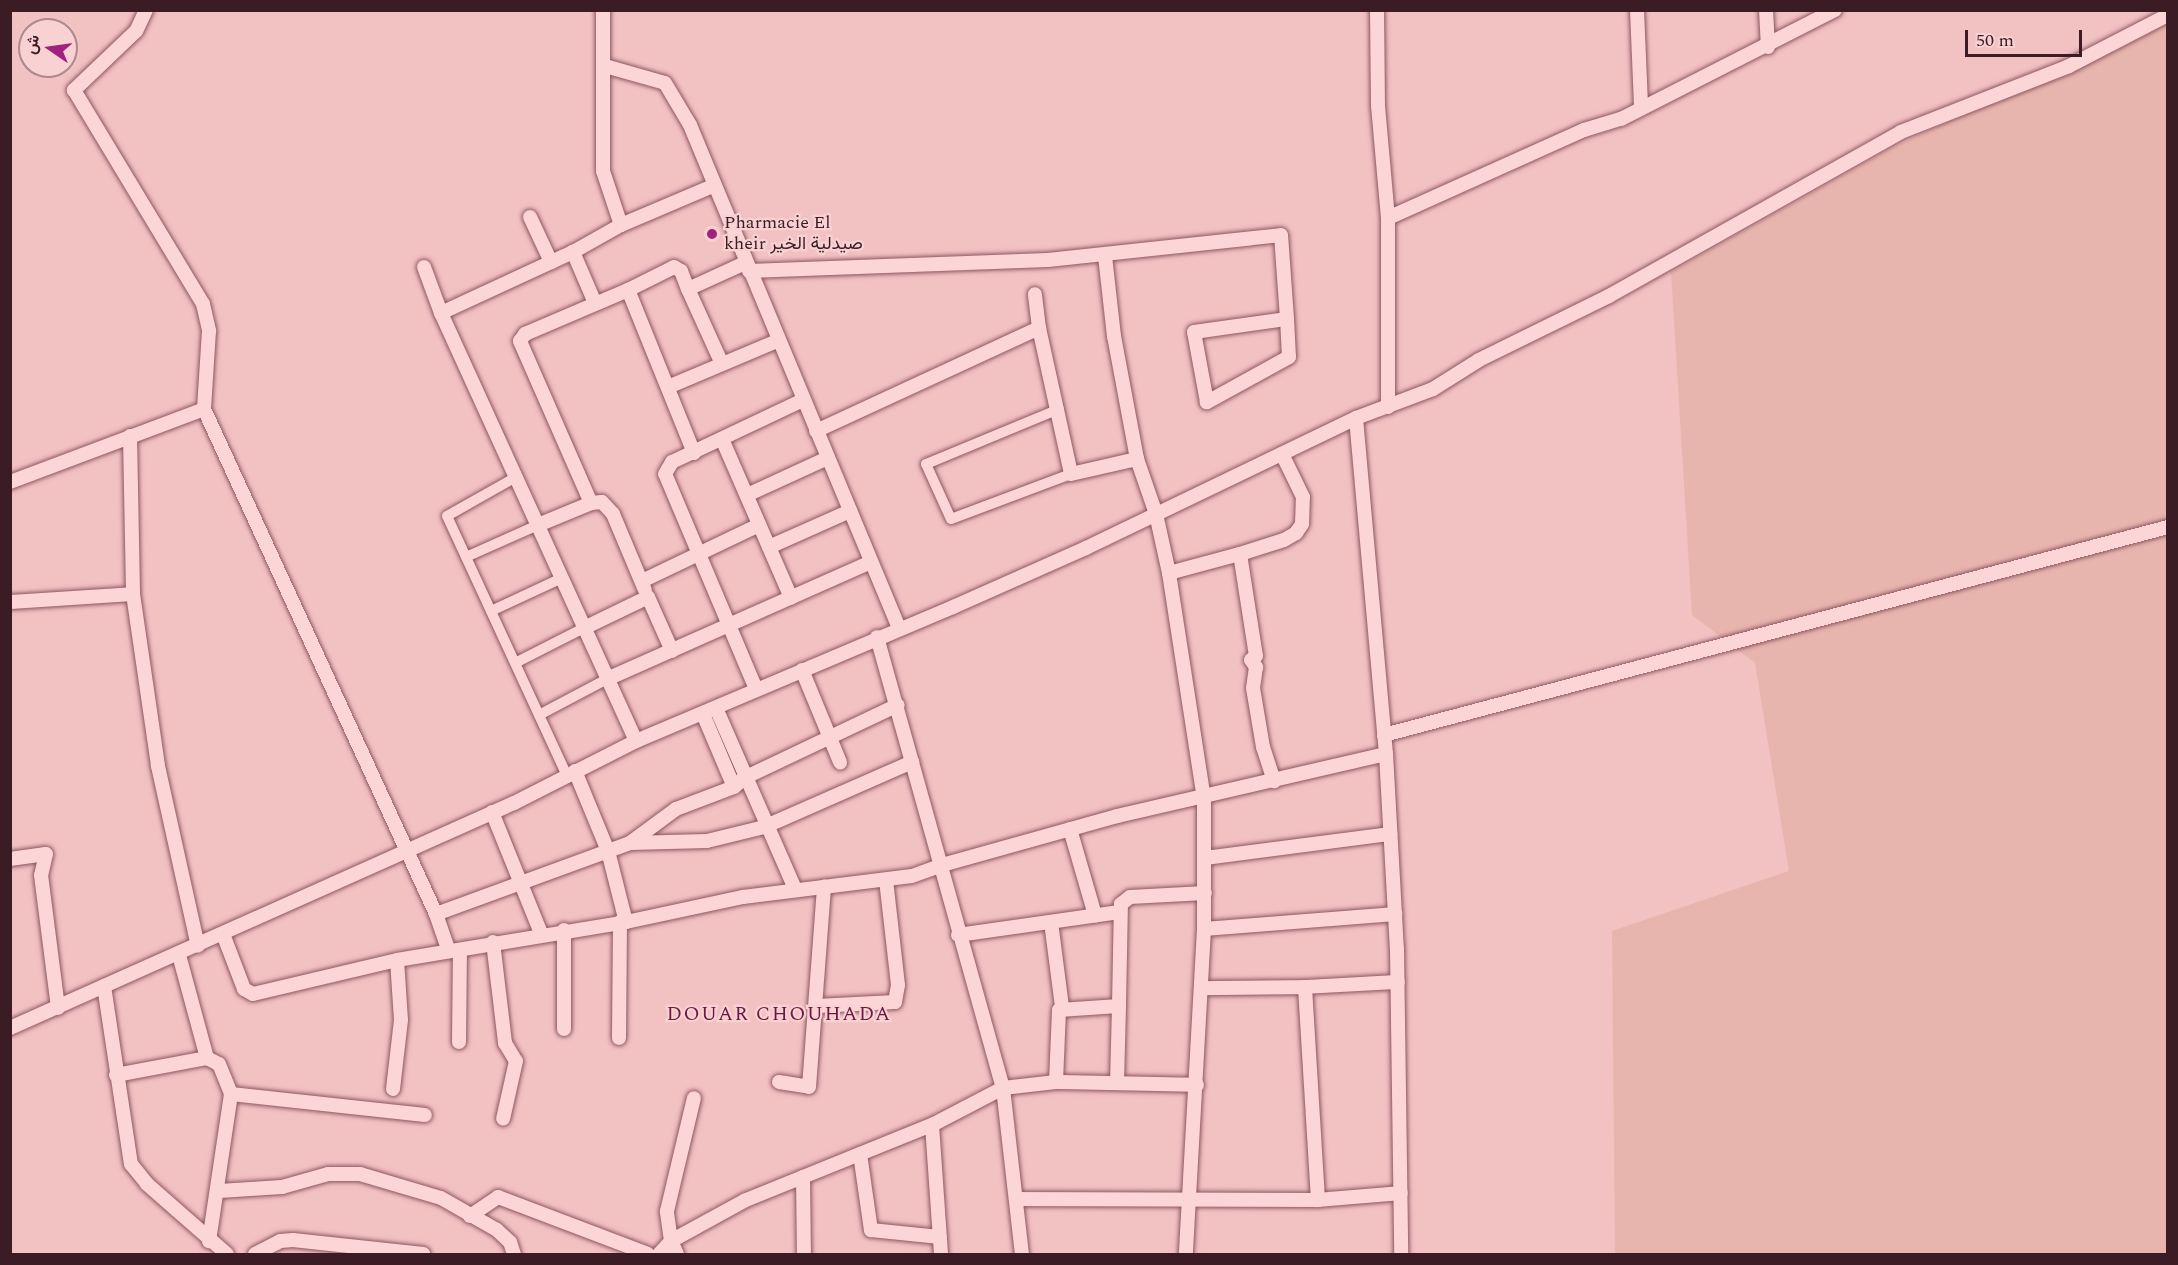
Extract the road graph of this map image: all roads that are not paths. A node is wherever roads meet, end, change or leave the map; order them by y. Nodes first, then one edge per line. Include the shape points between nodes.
1 (146, 10) edge
2 (603, 10) edge
3 (1377, 10) edge
4 (1637, 10) edge
5 (1766, 10) edge
6 (1835, 10) edge
7 (2168, 15) edge
8 (1768, 47) junction
9 (605, 66) junction
10 (1641, 107) junction
11 (713, 186) junction
12 (530, 218) dead end
13 (1388, 218) junction
14 (621, 225) junction
15 (573, 252) junction
16 (1105, 256) junction
17 (551, 262) junction
18 (424, 267) dead end
19 (747, 267) junction
20 (688, 289) junction
21 (628, 290) junction
22 (1035, 294) dead end
23 (595, 303) junction
24 (441, 313) junction
25 (1287, 319) junction
26 (1039, 328) junction
27 (777, 341) junction
28 (722, 364) junction
29 (668, 387) junction
30 (803, 400) junction
31 (1388, 407) junction
32 (204, 409) junction
33 (1059, 409) junction
34 (1356, 418) junction
35 (816, 431) junction
36 (130, 436) junction
37 (722, 439) junction
38 (694, 453) junction
39 (1282, 454) junction
40 (828, 458) junction
41 (1137, 459) junction
42 (1071, 474) junction
43 (516, 477) junction
44 (10, 482) edge
45 (747, 495) junction
46 (591, 503) junction
47 (850, 511) junction
48 (1156, 514) junction
49 (538, 525) junction
50 (759, 525) junction
51 (2168, 527) edge
52 (769, 547) junction
53 (698, 554) junction
54 (1240, 554) junction
55 (466, 557) junction
56 (871, 562) junction
57 (1170, 573) junction
58 (562, 578) junction
59 (642, 581) junction
60 (134, 594) junction
61 (648, 597) junction
62 (790, 598) junction
63 (10, 602) edge
64 (491, 611) junction
65 (729, 626) junction
66 (584, 628) junction
67 (899, 628) junction
68 (878, 637) junction
69 (672, 651) junction
70 (517, 662) junction
71 (802, 670) junction
72 (607, 679) junction
73 (756, 689) junction
74 (898, 705) junction
75 (710, 711) junction
76 (539, 715) junction
77 (1384, 735) junction
78 (833, 740) junction
79 (636, 741) junction
80 (1386, 754) junction
81 (840, 762) dead end
82 (912, 762) junction
83 (571, 774) junction
84 (1274, 781) junction
85 (739, 783) junction
86 (1203, 798) junction
87 (492, 812) junction
88 (765, 827) junction
89 (1070, 829) junction
90 (1390, 834) junction
91 (630, 843) junction
92 (405, 849) junction
93 (608, 851) junction
94 (1205, 858) junction
95 (10, 859) edge
96 (942, 865) junction
97 (886, 880) junction
98 (523, 881) junction
99 (824, 887) junction
100 (795, 890) junction
101 (1205, 893) junction
102 (1119, 912) junction
103 (436, 914) junction
104 (1395, 914) junction
105 (1095, 915) junction
106 (1051, 921) junction
107 (623, 922) junction
108 (1204, 929) junction
109 (564, 930) junction
110 (542, 933) junction
111 (223, 934) junction
112 (958, 935) junction
113 (493, 942) junction
114 (198, 946) junction
115 (455, 951) junction
116 (179, 955) junction
117 (397, 960) junction
118 (1398, 982) junction
119 (104, 986) junction
120 (1305, 987) junction
121 (1202, 988) junction
122 (1119, 1005) junction
123 (816, 1006) junction
124 (1062, 1007) junction
125 (58, 1008) junction
126 (10, 1028) edge
127 (564, 1029) dead end
128 (619, 1038) dead end
129 (459, 1042) dead end
130 (207, 1058) junction
131 (116, 1075) junction
132 (779, 1082) dead end
133 (1056, 1082) junction
134 (1117, 1083) junction
135 (1197, 1085) junction
136 (1003, 1088) junction
137 (393, 1089) dead end
138 (231, 1094) junction
139 (694, 1098) dead end
140 (425, 1115) dead end
141 (503, 1119) dead end
142 (932, 1125) junction
143 (860, 1154) junction
144 (803, 1177) junction
145 (219, 1191) junction
146 (1401, 1193) junction
147 (1016, 1199) junction
148 (1192, 1200) junction
149 (1318, 1200) junction
150 (470, 1216) junction
151 (940, 1237) junction
152 (209, 1241) junction
153 (671, 1241) junction
154 (227, 1254) edge
155 (255, 1254) edge
156 (423, 1254) edge
157 (514, 1254) edge
158 (648, 1254) edge
159 (659, 1254) edge
160 (677, 1254) edge
161 (804, 1254) edge
162 (941, 1254) edge
163 (1022, 1254) edge
164 (1186, 1254) edge
165 (1401, 1254) edge

1 - 32 street via 136,31 74,90 203,304 209,331
2 - 9 street
3 - 13 street via 1378,106
4 - 10 street
5 - 8 street
6 - 8 street
7 - 31 street via 2069,66 1901,132 1609,296 1479,360 1433,389
8 - 10 street
9 - 11 street via 665,83 690,125
9 - 14 street via 603,171
10 - 13 street
11 - 14 street
11 - 19 street
12 - 17 street
13 - 31 street
14 - 15 street
15 - 17 street
15 - 23 street
16 - 19 street
16 - 25 street via 1281,235
16 - 41 street via 1114,336
17 - 24 street
18 - 24 street
19 - 20 street
19 - 27 street
20 - 21 street via 681,271 674,267
20 - 28 street
21 - 23 street
21 - 29 street
22 - 26 street
23 - 46 street via 525,334 520,343
24 - 43 street
25 - 25 street via 1289,357 1207,402 1194,332
26 - 33 street
26 - 35 street
27 - 28 street
27 - 30 street
28 - 29 street
29 - 38 street
30 - 35 street
30 - 37 street
31 - 34 street
32 - 36 street
32 - 92 street
33 - 42 street
33 - 42 street via 926,464 951,519
34 - 39 street
34 - 77 street
35 - 40 street
36 - 44 street
36 - 60 street
37 - 38 street
37 - 45 street
38 - 53 street via 672,462 665,474
39 - 48 street
39 - 54 street via 1293,469 1303,497 1302,524 1284,540
40 - 45 street
40 - 47 street
41 - 42 street
41 - 48 street
43 - 49 street
43 - 55 street via 447,516
45 - 50 street
46 - 49 street
46 - 59 street via 602,502 613,514
47 - 52 street
47 - 56 street
48 - 57 street
48 - 67 street
49 - 55 street
49 - 58 street
50 - 52 street
50 - 53 street
51 - 77 street
52 - 62 street
53 - 59 street
53 - 65 street
54 - 57 street
54 - 84 street via 1256,656 1251,660 1256,667 1253,688 1263,747
55 - 64 street
56 - 62 street
56 - 67 street
57 - 86 street
58 - 64 street
58 - 66 street
59 - 61 street
60 - 63 street
60 - 114 street via 158,766
61 - 66 street
61 - 69 street
62 - 65 street
64 - 70 street
65 - 69 street
65 - 73 street
66 - 70 street
66 - 72 street
67 - 68 street
68 - 71 street
68 - 74 street
69 - 72 street
70 - 76 street
71 - 73 street
71 - 78 street
72 - 76 street
72 - 79 street
73 - 75 street
74 - 78 street
74 - 82 street
75 - 79 street
75 - 85 street
76 - 83 street
77 - 80 street
78 - 81 street
78 - 85 street
79 - 83 street
80 - 84 street
80 - 90 street
82 - 88 street
82 - 96 street
83 - 87 street
83 - 93 street
84 - 86 street
85 - 88 street
85 - 91 street via 676,809
86 - 89 street
86 - 94 street
87 - 92 street
87 - 98 street
88 - 91 street via 707,841
88 - 100 street
89 - 96 street
89 - 105 street
90 - 94 street
90 - 104 street
91 - 93 street
92 - 103 street
92 - 111 street
93 - 98 street
93 - 107 street
94 - 101 street
95 - 125 street via 46,854 42,875
96 - 97 street
96 - 112 street
97 - 99 street
97 - 123 street via 898,985 895,1002
98 - 103 street
98 - 110 street
99 - 100 street
99 - 123 street
100 - 107 street
101 - 102 street via 1130,897 1121,904
101 - 108 street
102 - 105 street
102 - 122 street
103 - 115 street
104 - 108 street
104 - 118 street
105 - 106 street
106 - 112 street
106 - 124 street
107 - 109 street
107 - 128 street
108 - 121 street
109 - 110 street
109 - 127 street
110 - 113 street
111 - 114 street
111 - 117 street via 244,989 253,994
112 - 136 street
113 - 115 street
113 - 141 street via 505,1043 516,1061
114 - 116 street
115 - 117 street
115 - 129 street
116 - 119 street
116 - 130 street
117 - 137 street via 401,1020
118 - 120 street
118 - 146 street
119 - 125 street
119 - 131 street
120 - 121 street
120 - 149 street
121 - 135 street
122 - 124 street
122 - 134 street
123 - 132 street via 809,1087
124 - 133 street via 1058,1015
125 - 126 street
130 - 131 street
130 - 138 street via 217,1060
131 - 152 street via 131,1164
133 - 134 street
133 - 136 street
134 - 135 street
135 - 148 street
136 - 142 street
136 - 147 street
138 - 140 street
138 - 145 street
139 - 153 street via 667,1211
142 - 143 street
142 - 151 street
143 - 144 street
143 - 151 street via 871,1230
144 - 153 street via 746,1200
144 - 161 street
145 - 150 street via 282,1187 328,1174 360,1174 441,1198
145 - 152 street
146 - 149 street
146 - 165 street
147 - 148 street
147 - 163 street
148 - 149 street
148 - 164 street
150 - 157 street via 505,1236
150 - 158 street via 498,1197
151 - 162 street
152 - 154 street
153 - 159 street
153 - 160 street
155 - 156 street via 280,1241 293,1240

